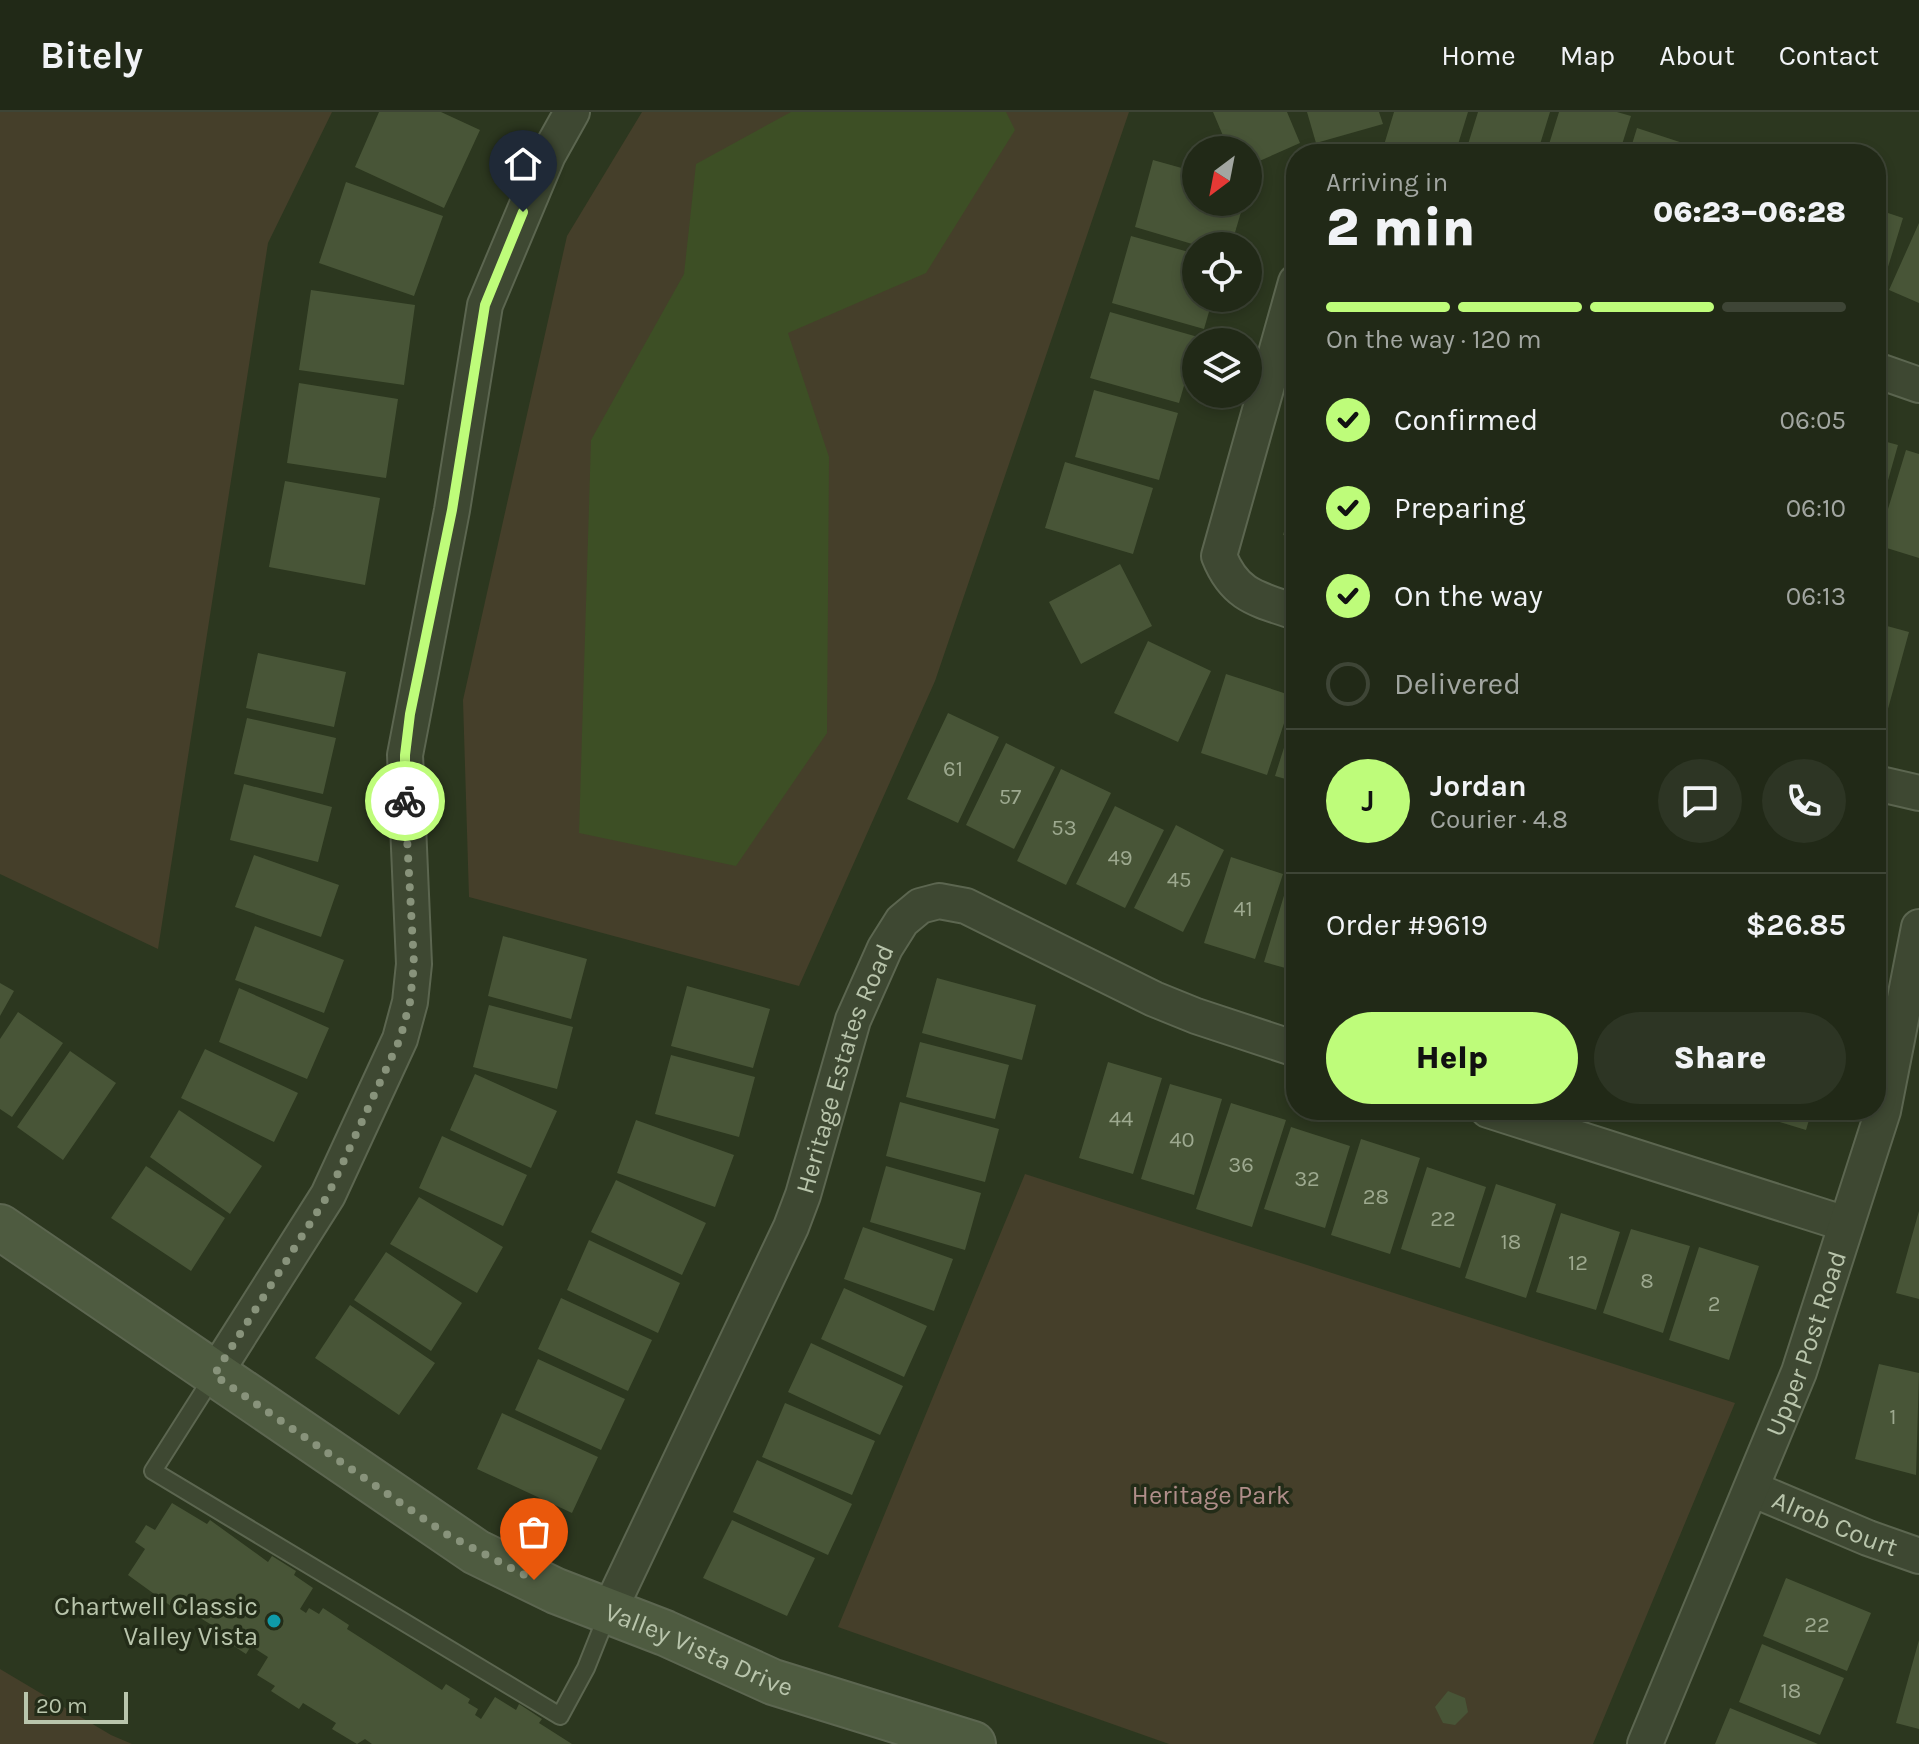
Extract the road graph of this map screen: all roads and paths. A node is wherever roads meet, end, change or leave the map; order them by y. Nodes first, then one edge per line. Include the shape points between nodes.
1 (572, 112) edge
2 (1286, 318) edge
3 (1886, 373) edge
4 (1919, 385) edge
5 (1286, 609) edge
6 (1886, 785) edge
7 (1919, 793) edge
8 (1919, 927) edge
9 (1286, 1046) edge
10 (1886, 1096) edge
11 (1519, 1120) edge
12 (1880, 1120) edge
13 (1846, 1224) junction
14 (0, 1227) edge
15 (214, 1375) junction
16 (1752, 1489) junction
17 (1919, 1556) edge
18 (609, 1611) junction
19 (973, 1744) edge
20 (1645, 1744) edge

1 - 15 street via 548,155 485,305 405,755 414,964 400,1039 328,1195
2 - 5 street via 1219,556 1228,580 1249,596
3 - 4 street
6 - 7 street
8 - 10 street, Upper Post Road
9 - 18 street, Heritage Estates Road via 1168,1005 966,906 939,901 920,906 902,921 866,987 791,1227
11 - 13 street
12 - 13 street, Upper Post Road
13 - 16 street, Upper Post Road via 1799,1372
14 - 15 street, Valley Vista Drive
15 - 18 street, Valley Vista Drive via 446,1534 556,1591
15 - 18 lane via 153,1471 560,1716
16 - 17 street, Alrob Court
16 - 20 street, Upper Post Road
18 - 19 street, Valley Vista Drive via 773,1682

